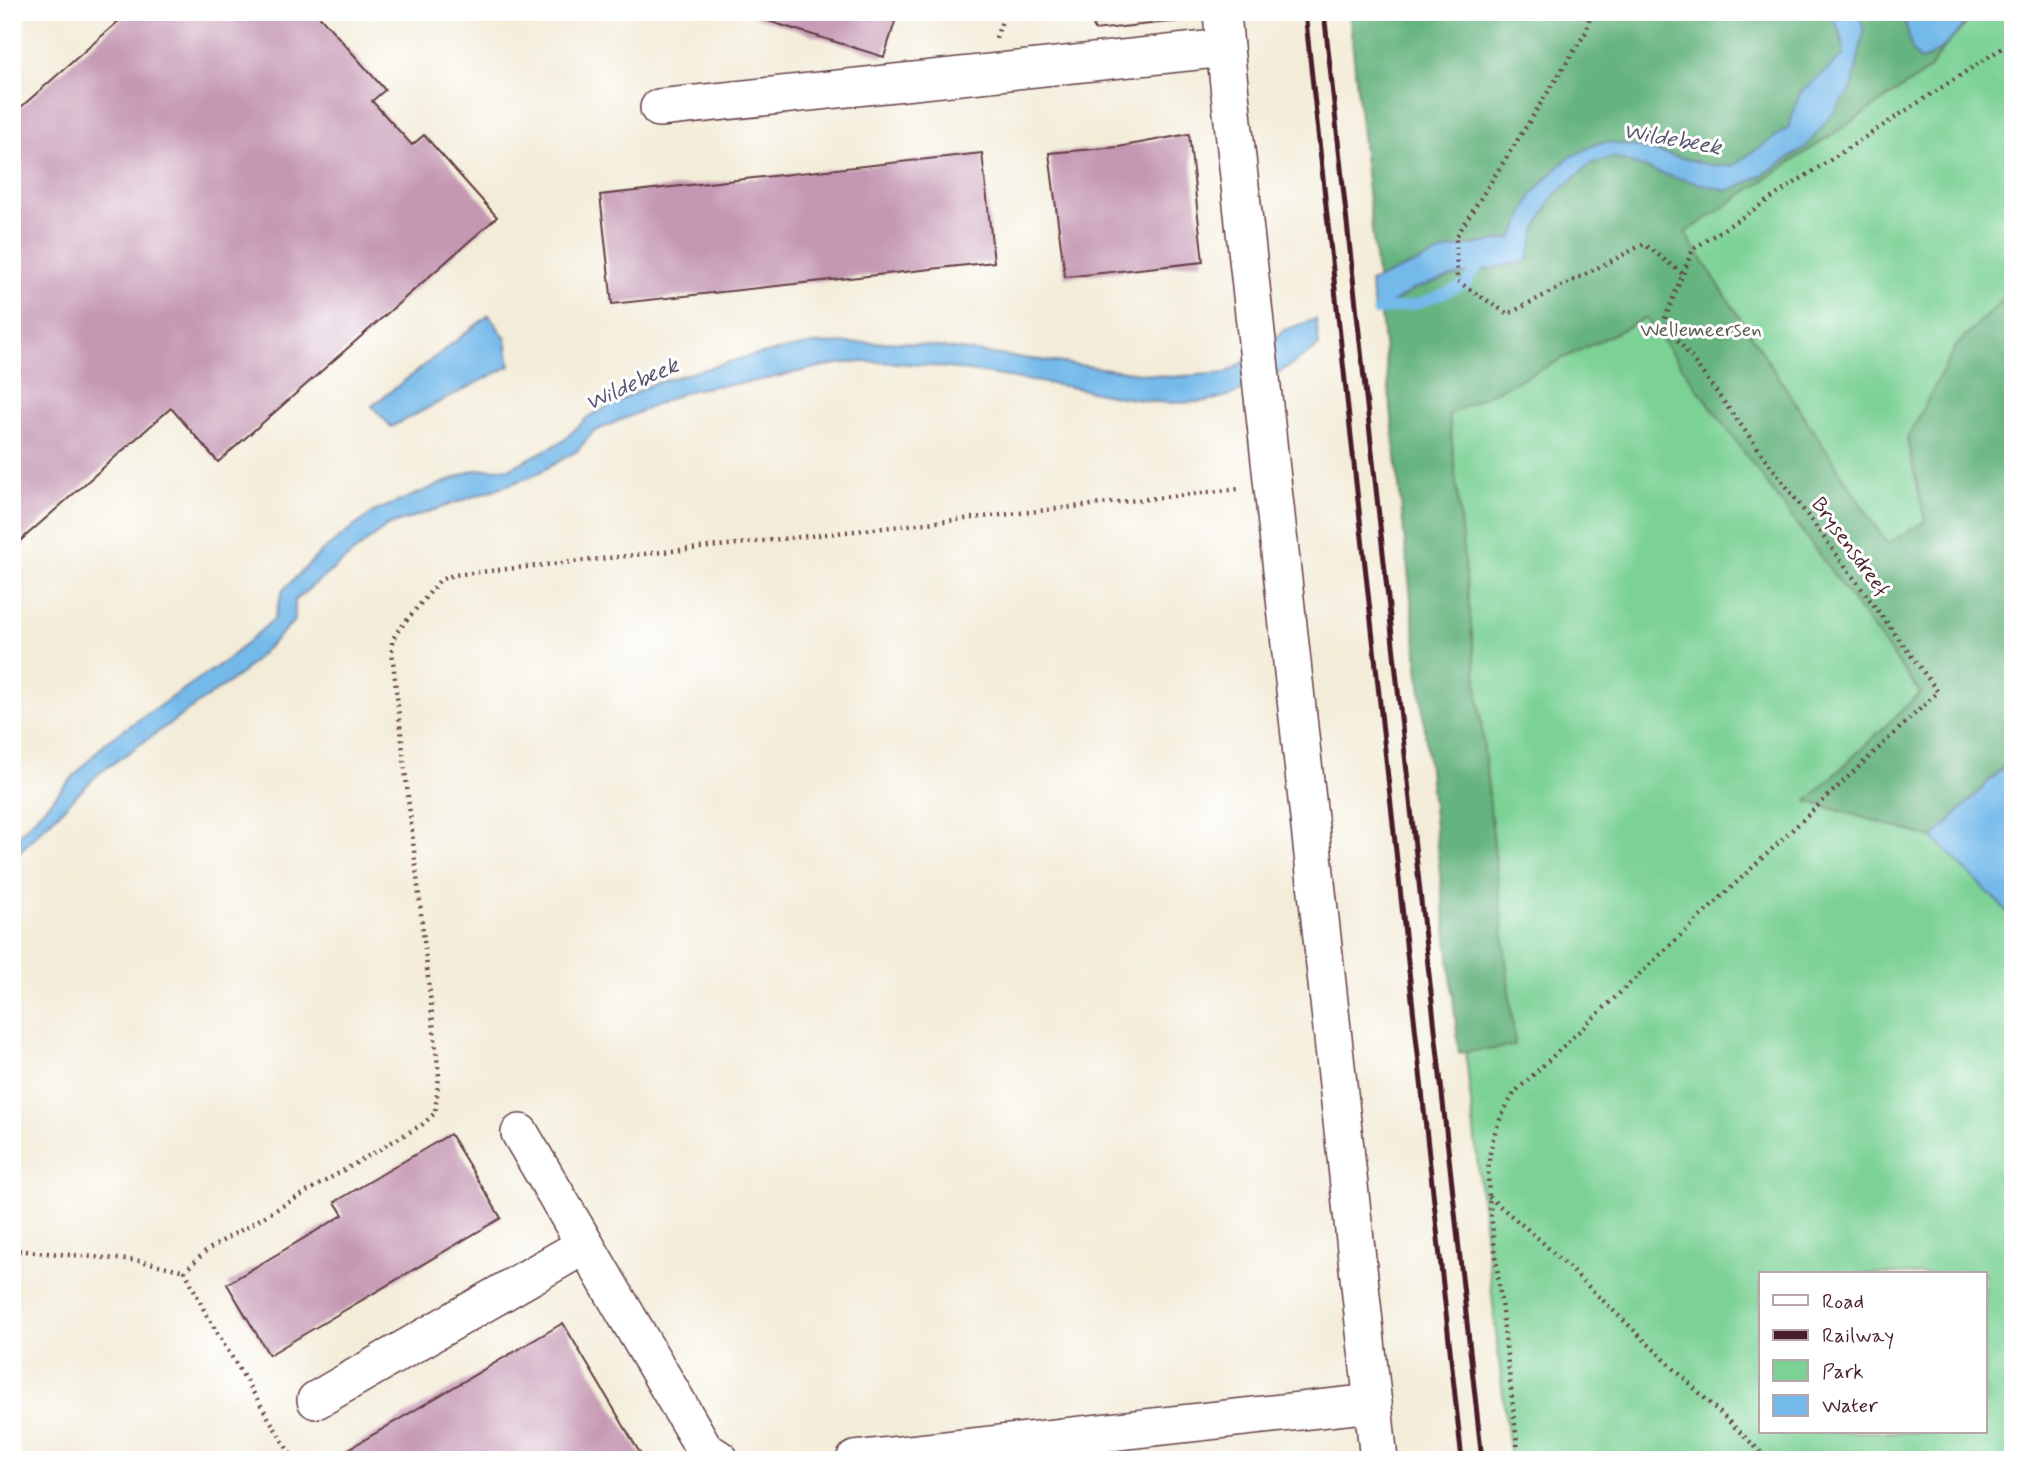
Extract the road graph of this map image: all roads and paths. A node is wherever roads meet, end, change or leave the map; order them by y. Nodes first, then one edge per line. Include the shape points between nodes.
1 (1222, 12) edge
2 (1591, 12) edge
3 (2013, 41) edge
4 (1225, 48) junction
5 (659, 108) dead end
6 (1683, 274) junction
7 (1274, 485) junction
8 (520, 1133) dead end
9 (1489, 1197) junction
10 (585, 1245) junction
11 (12, 1250) edge
12 (185, 1271) junction
13 (316, 1400) dead end
14 (1373, 1403) junction
15 (294, 1460) edge
16 (720, 1460) edge
17 (855, 1460) edge
18 (1380, 1460) edge
19 (1519, 1460) edge
20 (1769, 1460) edge

1 - 4 street
2 - 6 path via 1586,32 1456,237 1457,281 1508,314 1644,244
3 - 6 path, Brysensdreef via 1693,249
4 - 5 street
4 - 7 street
6 - 9 path, Brysensdreef via 1664,321 1938,692 1515,1092 1497,1121 1487,1163
7 - 12 path via 440,580 392,640 439,1076 435,1113 207,1250
7 - 14 street
8 - 10 street
9 - 19 path
9 - 20 path via 1540,1240
10 - 13 street
10 - 16 street via 705,1450
11 - 12 path via 141,1261
12 - 15 path
14 - 17 street
14 - 18 street

